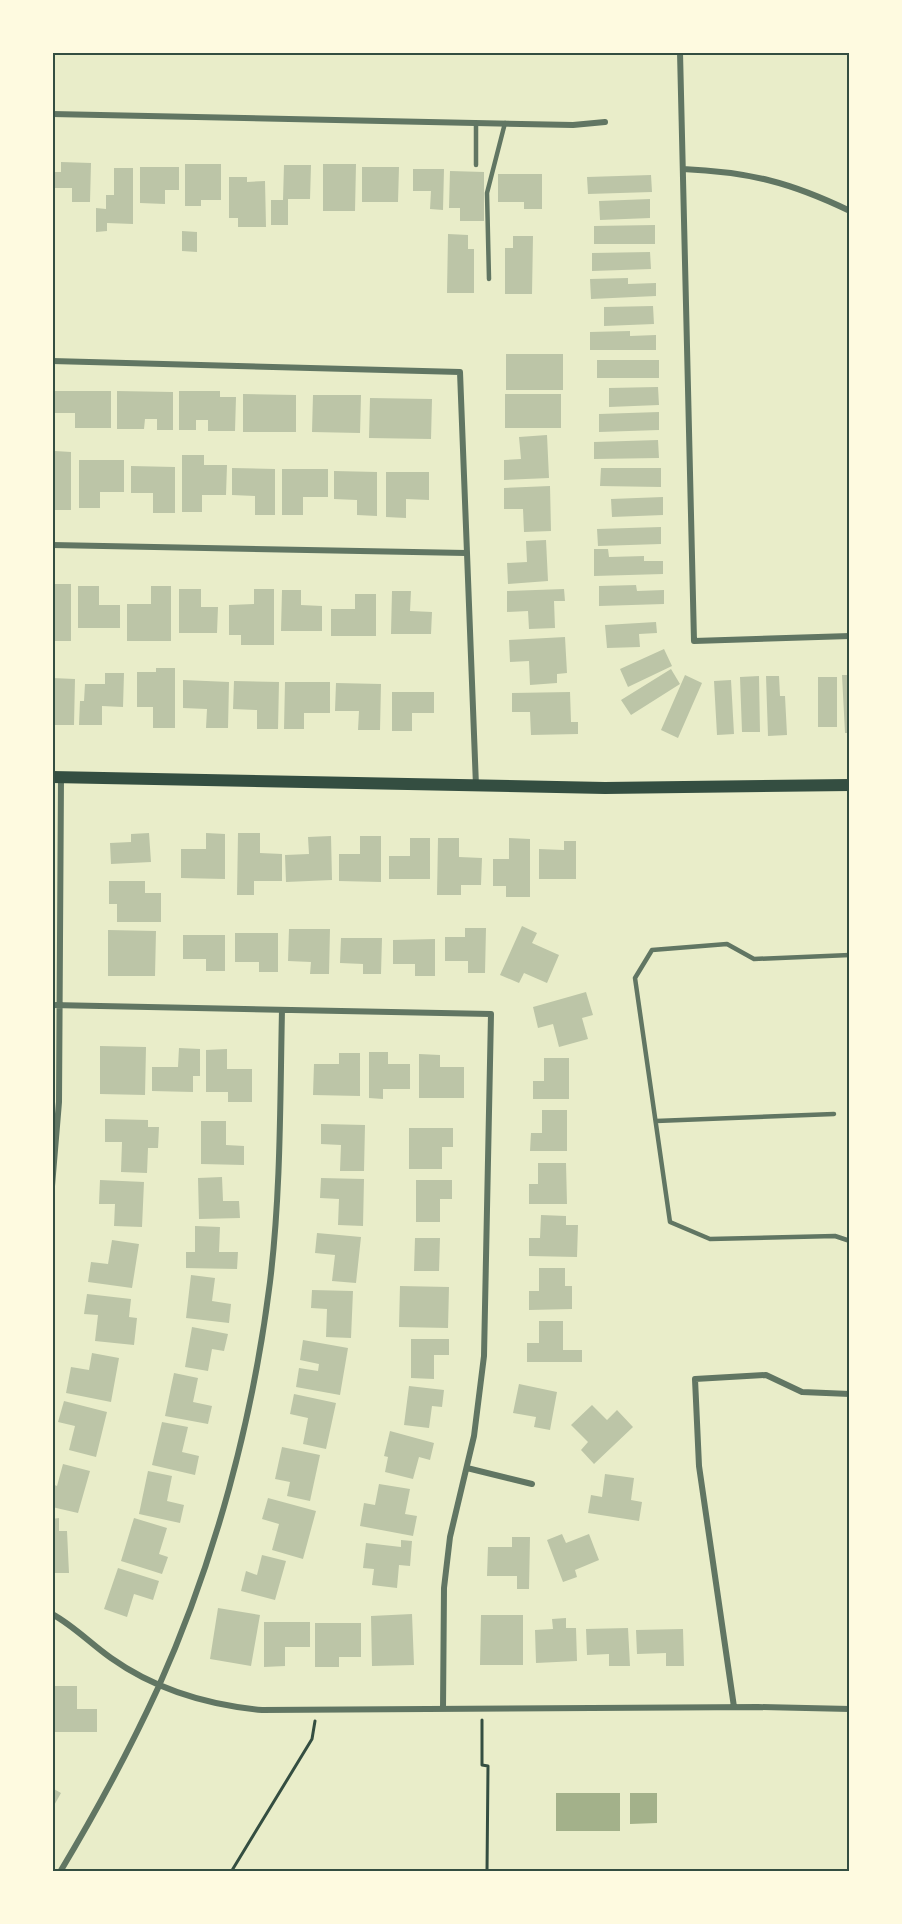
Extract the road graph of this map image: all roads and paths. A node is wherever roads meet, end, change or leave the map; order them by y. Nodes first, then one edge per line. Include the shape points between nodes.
1 (680, 52) edge
2 (52, 114) edge
3 (605, 122) dead end
4 (476, 123) junction
5 (505, 123) junction
6 (476, 165) dead end
7 (683, 169) junction
8 (849, 211) edge
9 (489, 279) dead end
10 (52, 361) edge
11 (52, 545) edge
12 (466, 554) junction
13 (849, 636) edge
14 (57, 777) edge
15 (849, 785) edge
16 (476, 787) junction
17 (849, 955) edge
18 (56, 1005) edge
19 (282, 1010) junction
20 (834, 1114) dead end
21 (656, 1121) junction
22 (52, 1186) edge
23 (849, 1241) edge
24 (849, 1394) edge
25 (467, 1468) junction
26 (532, 1484) dead end
27 (52, 1614) edge
28 (159, 1686) junction
29 (734, 1707) junction
30 (443, 1709) junction
31 (482, 1709) junction
32 (849, 1709) edge
33 (316, 1710) junction
34 (60, 1872) edge
35 (231, 1872) edge
36 (488, 1872) edge

1 - 7 street
2 - 4 street
3 - 5 street
4 - 5 street
4 - 6 lane
5 - 9 lane via 487,193
7 - 8 street via 752,175 786,184
7 - 13 street via 694,641
10 - 12 street via 460,372
11 - 12 street
12 - 16 street
14 - 16 main road
14 - 18 street
15 - 16 main road
17 - 21 lane via 754,958 727,944 652,950 635,978
18 - 19 street
18 - 22 street via 59,1102
19 - 25 street via 492,1014 484,1356
19 - 28 street via 277,1207 270,1281 250,1404 226,1500
20 - 21 lane
21 - 23 lane via 670,1222 710,1239 835,1236
24 - 29 street via 802,1392 766,1375 696,1379 699,1466
25 - 26 street
25 - 30 street via 450,1537 444,1588
27 - 28 street via 112,1659
28 - 33 street via 232,1707
28 - 34 street via 121,1764
29 - 31 street
29 - 32 street
30 - 31 street
30 - 33 street
31 - 36 path via 482,1765 488,1766
33 - 35 path via 312,1739

